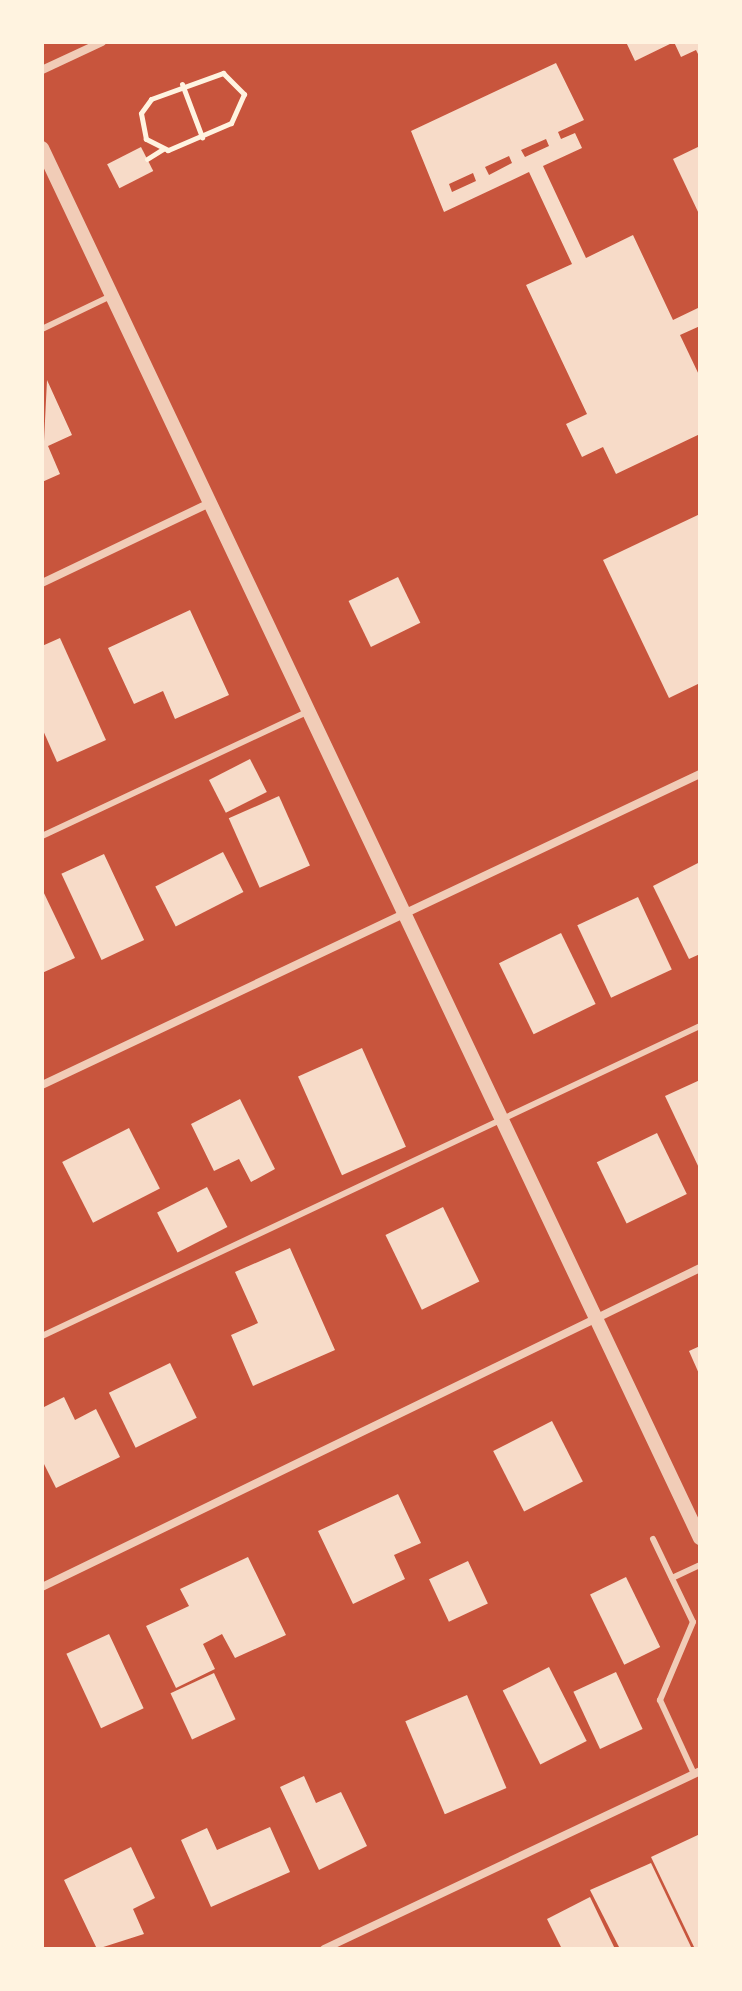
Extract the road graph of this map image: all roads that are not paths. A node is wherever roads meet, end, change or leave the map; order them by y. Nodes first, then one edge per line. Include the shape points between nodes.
1 (102, 42) edge
2 (42, 70) edge
3 (42, 148) edge
4 (112, 295) junction
5 (42, 329) edge
6 (210, 503) junction
7 (42, 583) edge
8 (309, 711) junction
9 (700, 774) edge
10 (42, 836) edge
11 (404, 914) junction
12 (700, 1026) edge
13 (42, 1085) edge
14 (502, 1120) junction
15 (700, 1268) edge
16 (596, 1317) junction
17 (42, 1336) edge
18 (695, 1517) edge
19 (700, 1538) edge
20 (653, 1539) dead end
21 (700, 1565) edge
22 (672, 1578) junction
23 (42, 1587) edge
24 (697, 1772) edge
25 (324, 1949) edge

1 - 2 street
3 - 4 street
4 - 5 lane
4 - 6 street
6 - 7 street
6 - 8 street
8 - 10 lane
8 - 11 street
9 - 11 street
11 - 13 street
11 - 14 street
12 - 14 lane
14 - 16 street
14 - 17 lane
15 - 16 street
16 - 18 street
16 - 23 street
18 - 19 street
20 - 22 lane
21 - 22 lane
22 - 24 lane via 693,1622 660,1700
24 - 25 street

